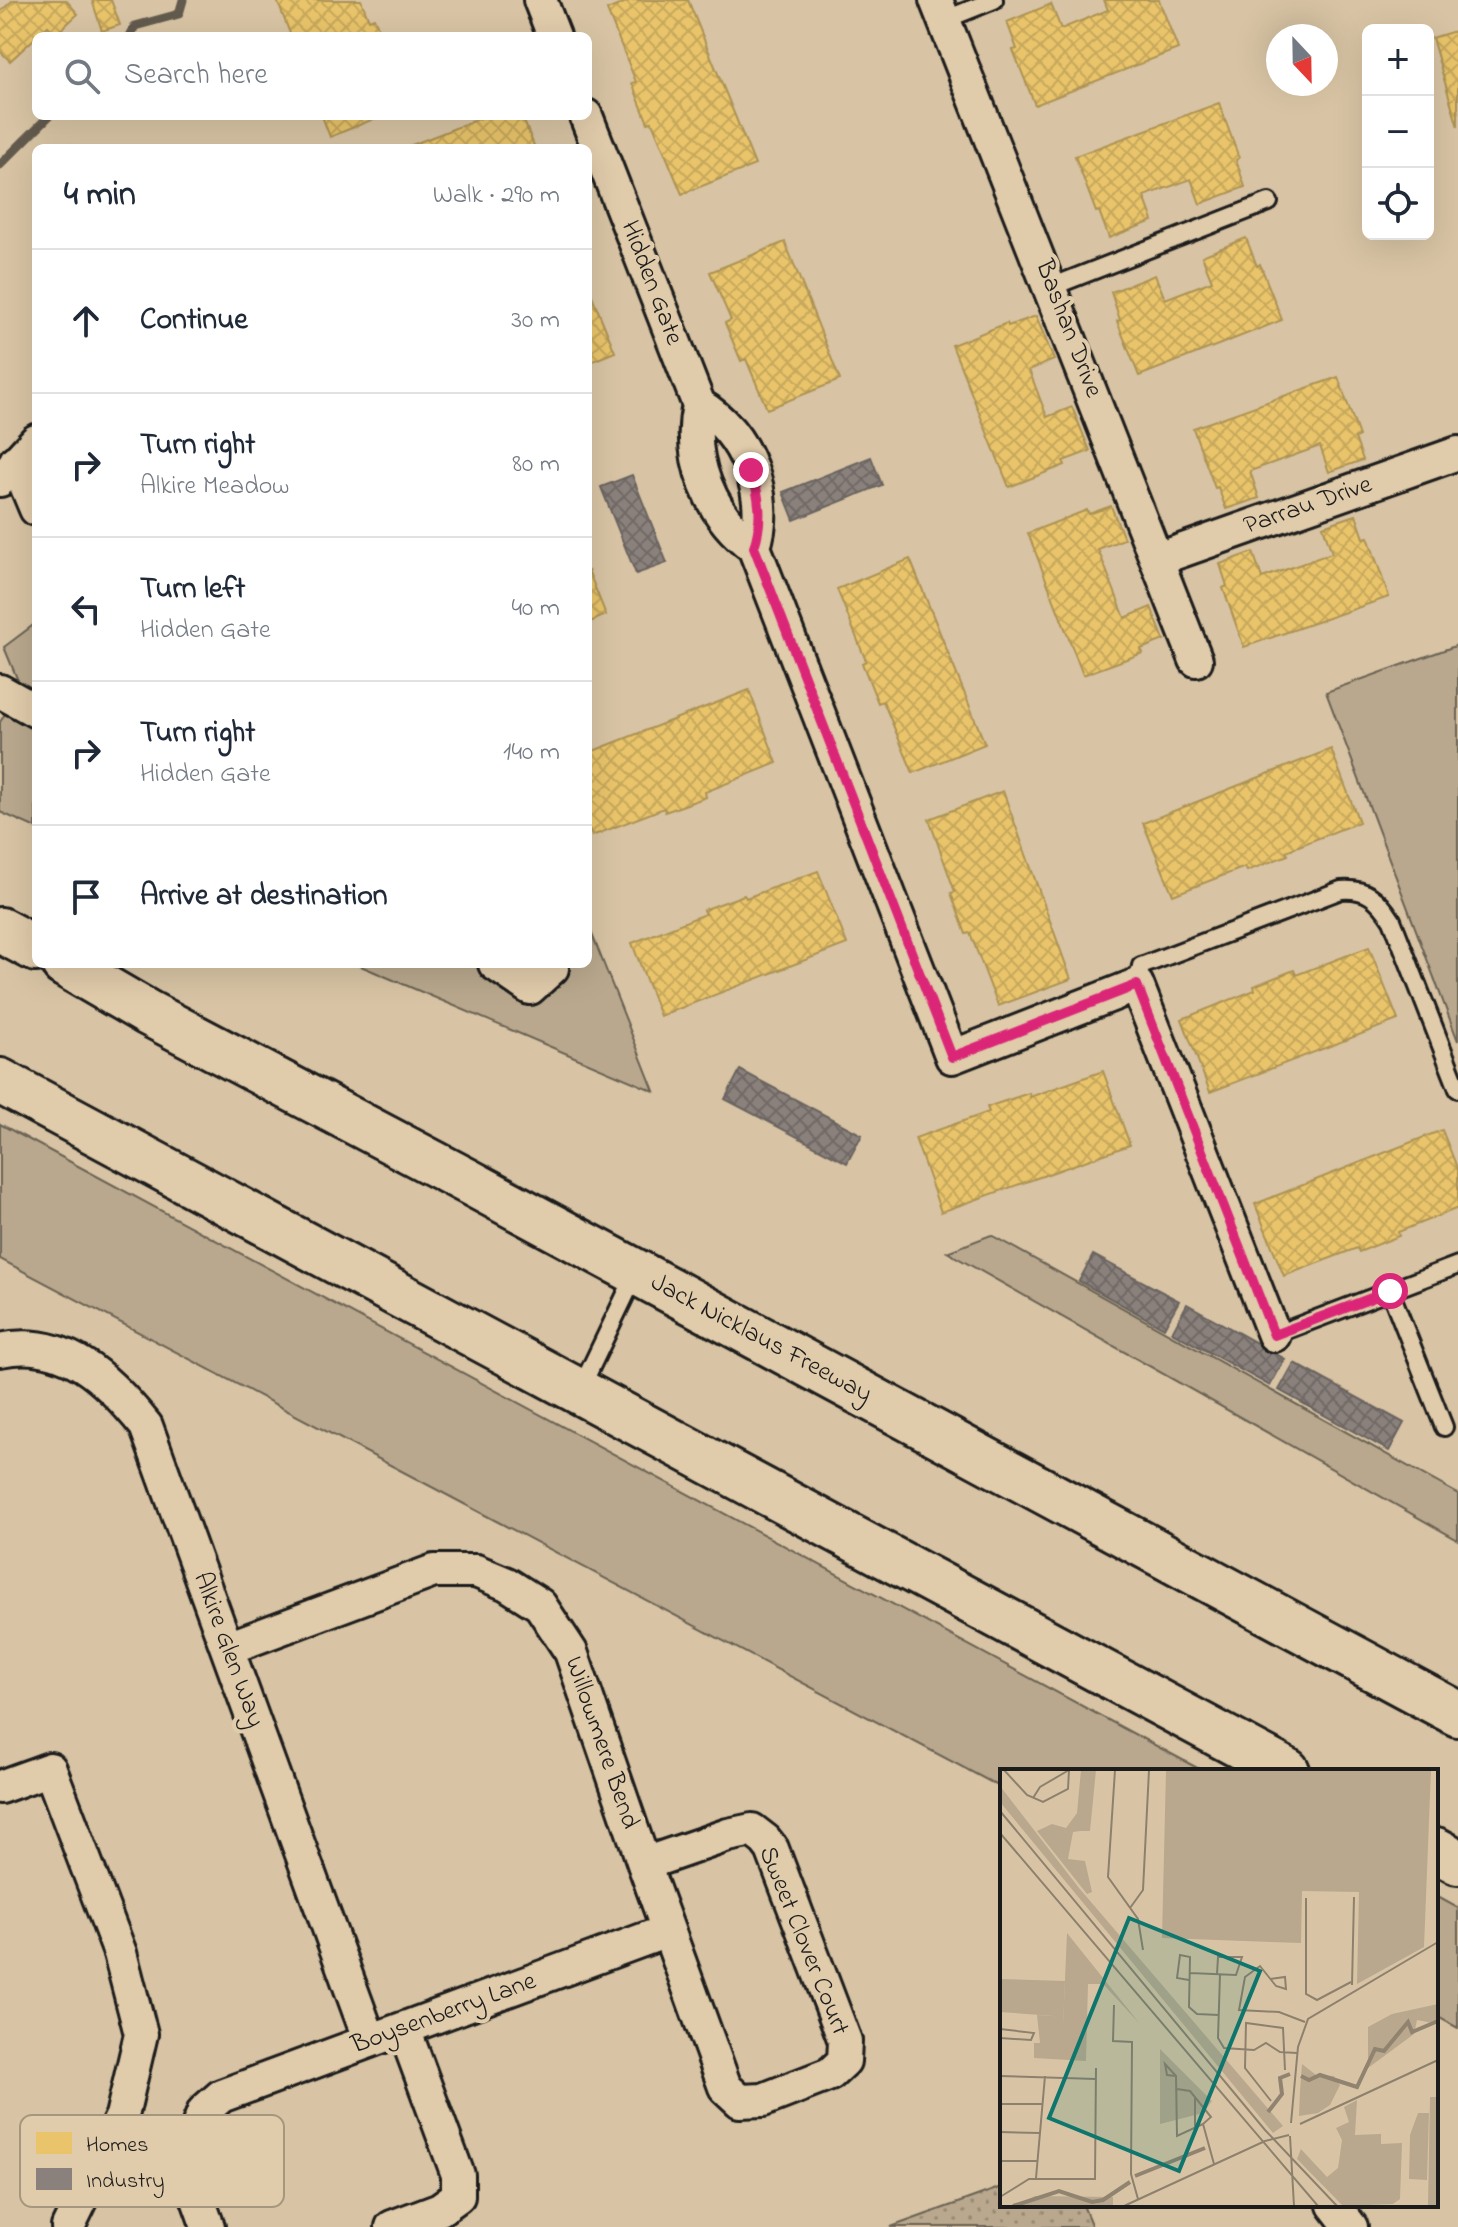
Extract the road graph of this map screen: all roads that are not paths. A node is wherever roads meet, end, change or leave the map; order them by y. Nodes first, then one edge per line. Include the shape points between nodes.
1 (540, 0) edge
2 (994, 0) edge
3 (940, 10) edge
4 (552, 32) edge
5 (588, 120) edge
6 (1269, 202) dead end
7 (1051, 287) junction
8 (699, 405) junction
9 (1458, 453) edge
10 (17, 460) edge
11 (32, 499) edge
12 (754, 547) junction
13 (1158, 559) junction
14 (1196, 660) dead end
15 (0, 691) edge
16 (32, 709) edge
17 (0, 930) edge
18 (32, 947) edge
19 (71, 968) edge
20 (501, 968) edge
21 (552, 968) edge
22 (1137, 985) junction
23 (0, 1081) edge
24 (1458, 1089) edge
25 (1458, 1265) edge
26 (636, 1272) junction
27 (1390, 1291) junction
28 (1274, 1335) joint
29 (0, 1350) edge
30 (580, 1391) junction
31 (1444, 1427) dead end
32 (228, 1648) junction
33 (1458, 1714) edge
34 (1283, 1769) edge
35 (0, 1787) edge
36 (1438, 1851) edge
37 (1458, 1862) edge
38 (644, 1864) junction
39 (667, 1931) junction
40 (404, 2029) junction
41 (370, 2041) junction
42 (122, 2115) edge
43 (202, 2115) edge
44 (78, 2207) edge
45 (201, 2207) edge
46 (1336, 2207) edge
47 (68, 2227) edge
48 (208, 2227) edge
49 (392, 2227) edge
50 (1351, 2227) edge

1 - 4 street
2 - 3 lane
3 - 7 street, Bashan Drive
5 - 8 street, Hidden Gate
6 - 7 lane
7 - 13 street, Bashan Drive
8 - 12 street, Hidden Gate via 694,440 706,485 730,527
8 - 12 street, Hidden Gate via 734,436 751,470 761,515
9 - 13 street, Parrau Drive
10 - 11 street
12 - 22 street, Hidden Gate via 952,1057
13 - 14 street, Bashan Drive
15 - 16 street
17 - 18 highway
19 - 26 highway, Jack Nicklaus Freeway
20 - 21 street via 530,988
22 - 24 lane via 1141,966 1341,890 1357,889 1371,895 1392,920
22 - 28 street
23 - 30 highway
25 - 27 lane
26 - 30 lane
26 - 33 highway, Jack Nicklaus Freeway
27 - 28 lane
27 - 31 lane
29 - 32 street, Alkire Glen Way via 53,1350 87,1365 146,1426
30 - 34 highway
32 - 38 street, Willowmere Bend via 434,1571 476,1571 507,1584 540,1605 571,1652
32 - 41 street, Alkire Glen Way
35 - 42 street via 50,1769 120,1953 141,2034
36 - 37 highway
38 - 39 street, Willowmere Bend
38 - 39 street, Sweet Clover Court via 752,1830 765,1840 845,2041 844,2061 830,2074 763,2100 740,2101 725,2087
39 - 40 street, Boysenberry Lane
40 - 41 street, Boysenberry Lane
40 - 49 street via 458,2175 458,2196 440,2209
41 - 43 street, Boysenberry Lane via 221,2096
44 - 47 street
45 - 48 street, Boysenberry Lane
46 - 50 street

